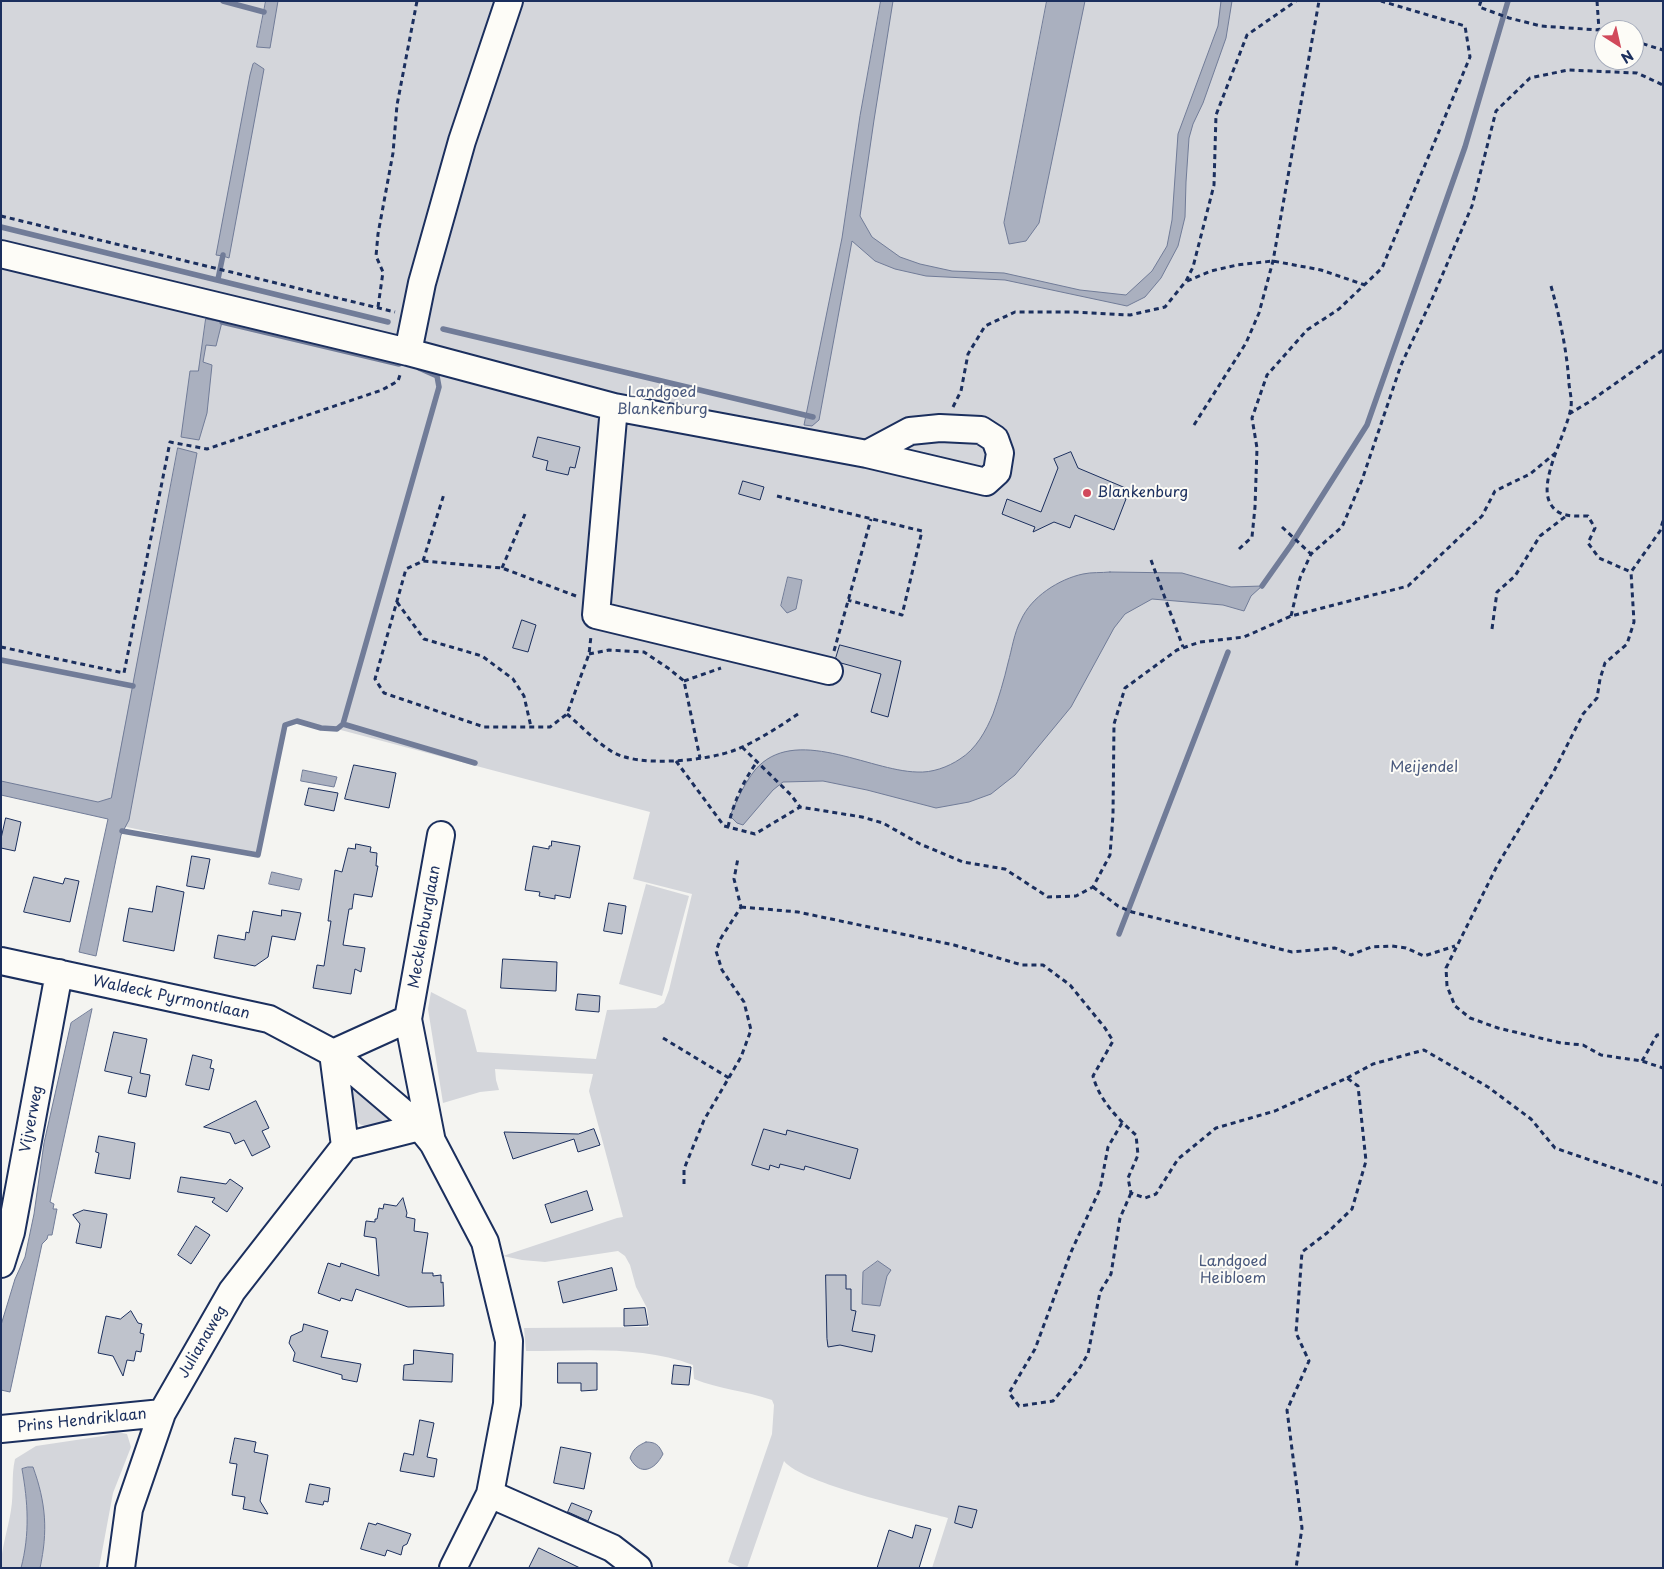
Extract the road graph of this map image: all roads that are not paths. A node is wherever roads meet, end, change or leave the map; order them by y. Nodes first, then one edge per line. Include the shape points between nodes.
1 (508, 1) edge
2 (1, 254) edge
3 (408, 352) junction
4 (614, 407) junction
5 (867, 454) junction
6 (829, 671) road end
7 (441, 835) dead end
8 (1, 961) edge
9 (59, 973) junction
10 (408, 1019) junction
11 (333, 1053) junction
12 (426, 1135) junction
13 (345, 1146) junction
14 (1, 1264) edge
15 (162, 1413) junction
16 (1, 1429) edge
17 (490, 1494) junction
18 (121, 1568) edge
19 (453, 1568) edge
20 (638, 1568) edge

1 - 3 street via 462,141 422,283
2 - 3 street
3 - 4 street
4 - 5 street
4 - 6 street via 596,610
5 - 5 street via 986,482 997,472 1000,453 995,439 981,430 940,428 910,432
7 - 10 street, Mecklenburglaan
8 - 9 street, Waldeck Pyrmontlaan
9 - 11 street, Waldeck Pyrmontlaan via 270,1019
9 - 14 street, Vijverweg via 11,1232
10 - 11 street
10 - 12 street, Mecklenburglaan
11 - 12 street, Waldeck Pyrmontlaan
11 - 13 street
12 - 13 street
12 - 17 street via 485,1242 509,1341 507,1404
13 - 15 street, Julianaweg via 232,1291
15 - 16 street, Prins Hendriklaan
15 - 18 street, Julianaweg via 129,1509
17 - 19 street
17 - 20 street via 612,1548

